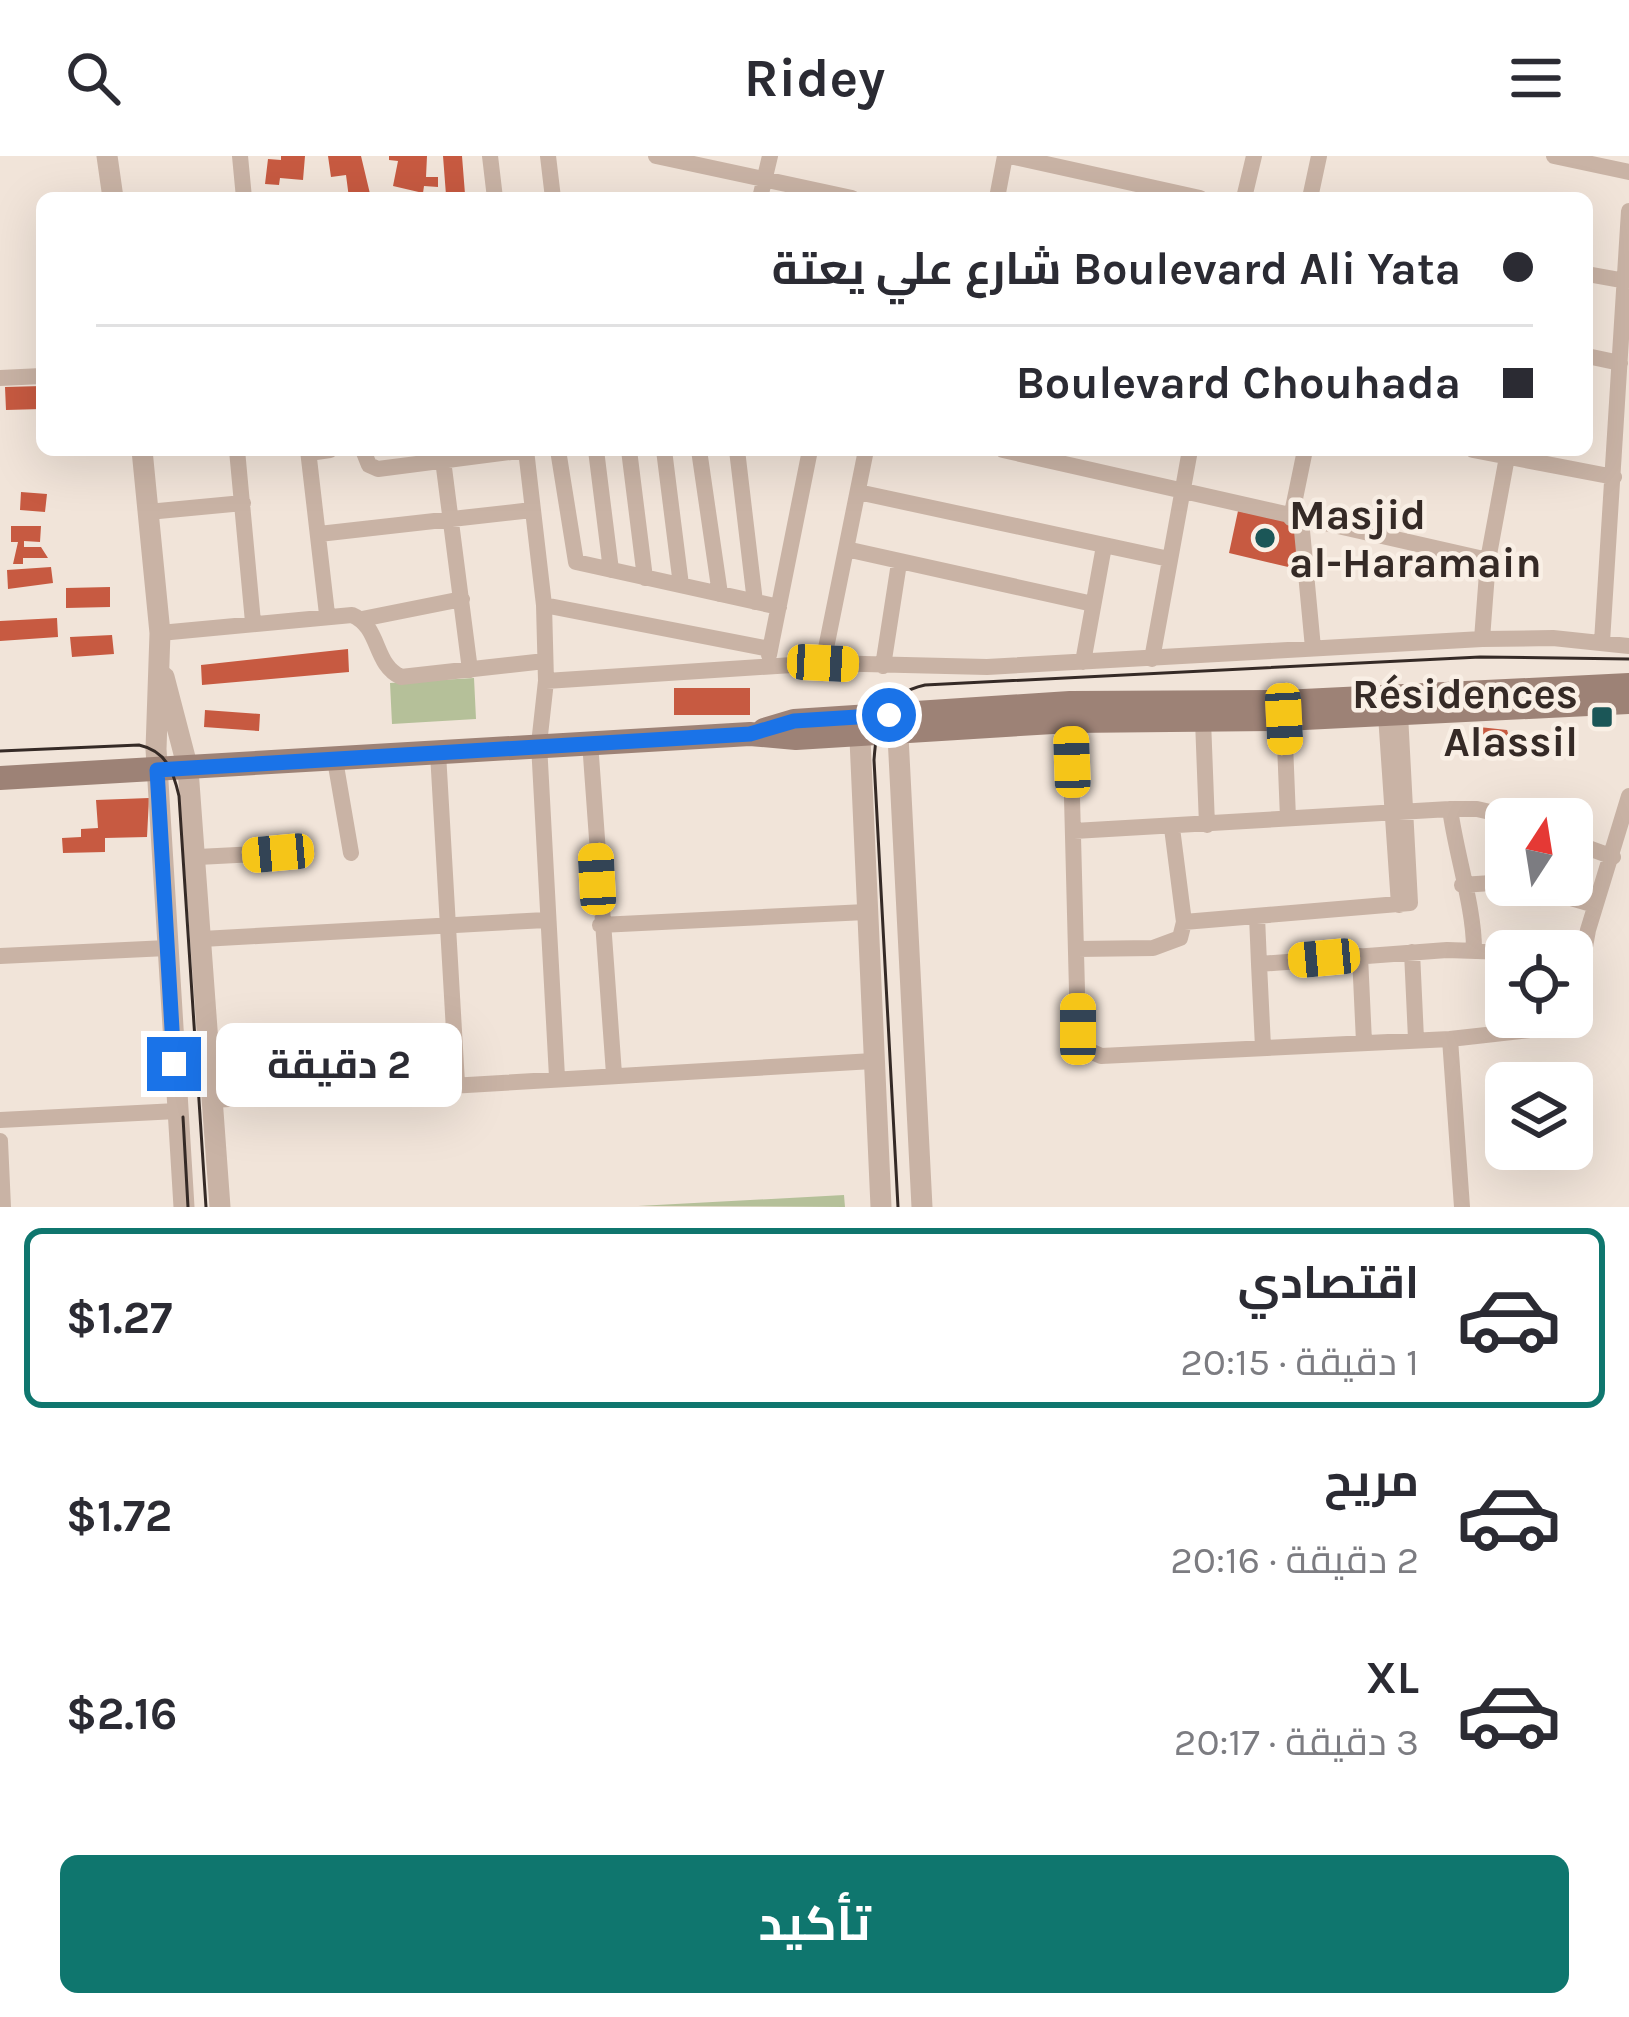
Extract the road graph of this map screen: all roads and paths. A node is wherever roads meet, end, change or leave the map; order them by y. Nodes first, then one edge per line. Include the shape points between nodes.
1 (107, 156) edge
2 (239, 156) edge
3 (490, 156) edge
4 (548, 156) edge
5 (656, 156) edge
6 (770, 156) edge
7 (1007, 156) edge
8 (1254, 156) edge
9 (1319, 156) edge
10 (1554, 156) edge
11 (1629, 172) edge
12 (762, 189) edge
13 (112, 192) edge
14 (243, 192) edge
15 (494, 192) edge
16 (552, 192) edge
17 (792, 192) edge
18 (998, 192) edge
19 (1172, 192) edge
20 (1245, 192) edge
21 (1311, 192) edge
22 (1629, 211) edge
23 (1593, 275) edge
24 (1626, 281) junction
25 (1593, 357) edge
26 (1620, 363) junction
27 (36, 376) edge
28 (0, 378) edge
29 (1623, 410) edge
30 (143, 456) edge
31 (238, 456) edge
32 (310, 456) edge
33 (366, 456) edge
34 (476, 456) edge
35 (527, 456) edge
36 (559, 456) edge
37 (597, 456) edge
38 (630, 456) edge
39 (665, 456) edge
40 (700, 456) edge
41 (738, 456) edge
42 (810, 456) edge
43 (865, 456) edge
44 (1028, 456) edge
45 (1189, 456) edge
46 (1304, 456) edge
47 (1502, 456) edge
48 (1507, 457) junction
49 (443, 460) junction
50 (1614, 477) junction
51 (858, 492) junction
52 (1181, 493) junction
53 (243, 503) junction
54 (532, 510) junction
55 (148, 512) junction
56 (454, 519) junction
57 (1296, 519) junction
58 (319, 534) junction
59 (1104, 546) junction
60 (846, 549) junction
61 (1169, 559) junction
62 (1488, 560) junction
63 (899, 562) junction
64 (611, 570) junction
65 (645, 578) junction
66 (681, 585) junction
67 (720, 594) junction
68 (462, 599) junction
69 (755, 602) junction
70 (1093, 604) junction
71 (544, 605) junction
72 (779, 607) junction
73 (327, 614) junction
74 (362, 619) junction
75 (253, 622) junction
76 (160, 633) junction
77 (1482, 639) junction
78 (1602, 642) junction
79 (1629, 646) edge
80 (1313, 649) junction
81 (769, 658) junction
82 (1151, 658) junction
83 (545, 661) junction
84 (1083, 662) junction
85 (823, 663) junction
86 (160, 665) junction
87 (883, 666) junction
88 (470, 670) junction
89 (546, 681) junction
90 (1629, 685) edge
91 (1629, 702) edge
92 (1393, 714) junction
93 (1284, 719) junction
94 (1203, 720) junction
95 (1070, 721) junction
96 (897, 723) junction
97 (859, 725) junction
98 (590, 742) junction
99 (539, 744) junction
100 (438, 753) junction
101 (335, 760) junction
102 (188, 769) junction
103 (157, 770) junction
104 (0, 778) edge
105 (1629, 796) edge
106 (1450, 809) junction
107 (1485, 811) edge
108 (1399, 812) junction
109 (1288, 818) junction
110 (1626, 824) edge
111 (1207, 825) junction
112 (1172, 828) junction
113 (1073, 831) junction
114 (1593, 850) edge
115 (278, 853) dead end
116 (352, 853) dead end
117 (197, 857) junction
118 (1613, 857) junction
119 (1485, 883) edge
120 (1462, 885) junction
121 (1595, 905) joint
122 (866, 912) junction
123 (1257, 916) junction
124 (546, 920) junction
125 (1184, 922) junction
126 (449, 924) junction
127 (600, 925) junction
128 (1587, 930) edge
129 (202, 939) junction
130 (167, 948) junction
131 (1078, 949) junction
132 (1474, 950) junction
133 (1485, 951) edge
134 (1412, 952) junction
135 (0, 956) edge
136 (1360, 956) junction
137 (1259, 964) junction
138 (1485, 1034) edge
139 (1416, 1039) junction
140 (1450, 1039) junction
141 (1364, 1042) junction
142 (1263, 1047) junction
143 (873, 1061) junction
144 (614, 1074) junction
145 (557, 1078) junction
146 (458, 1083) junction
147 (212, 1100) junction
148 (177, 1111) junction
149 (0, 1120) edge
150 (0, 1141) edge
151 (3, 1207) edge
152 (184, 1207) edge
153 (220, 1207) edge
154 (881, 1207) edge
155 (922, 1207) edge
156 (1462, 1207) edge

1 - 13 street
2 - 14 street
3 - 15 street
4 - 16 street
5 - 12 street
6 - 12 street
7 - 18 street
7 - 19 street
8 - 20 street
9 - 21 street
10 - 11 street
12 - 17 street
22 - 24 street
23 - 24 street
24 - 26 street
25 - 26 street
26 - 29 street
27 - 28 street
29 - 50 street
30 - 55 street
31 - 53 street
32 - 58 street
33 - 49 street via 378,469
34 - 49 street
35 - 54 street
36 - 64 street via 571,555
37 - 64 street
38 - 65 street
39 - 66 street
40 - 67 street
41 - 69 street
42 - 72 street
43 - 51 street
44 - 52 street
45 - 52 street
46 - 57 street
47 - 48 street
48 - 50 street
48 - 62 street
49 - 56 street
50 - 78 street
51 - 59 street
51 - 60 street
52 - 57 street
52 - 61 street
53 - 55 street
53 - 75 street
54 - 56 street
54 - 71 street
55 - 76 street
56 - 58 street
56 - 68 street
57 - 62 street
57 - 80 street
58 - 73 street
59 - 61 street
59 - 70 street
60 - 63 street
60 - 85 street
61 - 82 street
62 - 77 street
63 - 70 street
63 - 87 street
64 - 65 street
65 - 66 street
66 - 67 street
67 - 69 street
68 - 74 street
68 - 88 street
69 - 72 street
70 - 84 street
71 - 81 street
71 - 83 street
72 - 81 street
73 - 74 street
73 - 75 street
74 - 88 street via 384,666 401,677
75 - 76 street
76 - 86 street
77 - 78 street
77 - 80 street
78 - 79 street
80 - 82 street
81 - 85 street
81 - 89 street
82 - 84 street
83 - 88 street
83 - 89 street
84 - 87 street
85 - 87 street
86 - 102 street
86 - 103 street
89 - 99 street
90 - 96 main road via 1070,703
91 - 92 main road
92 - 93 main road
92 - 108 street
93 - 94 main road
93 - 109 street
94 - 95 main road
94 - 111 street
95 - 96 main road
95 - 113 street
96 - 97 main road
96 - 155 street
97 - 98 main road via 796,738
97 - 122 street
98 - 99 main road
98 - 127 street
99 - 100 main road
99 - 124 street
100 - 101 main road
100 - 126 street
101 - 102 main road
101 - 116 street
102 - 103 main road
102 - 117 street
103 - 104 main road
103 - 130 street
105 - 110 street
106 - 107 street
106 - 108 street
106 - 120 street
108 - 109 street
108 - 123 street via 1399,905
109 - 111 street
110 - 118 street
111 - 112 street
112 - 113 street
112 - 125 street
113 - 131 street
114 - 118 street
115 - 117 street
117 - 129 street
118 - 121 street
119 - 120 street
120 - 132 street
121 - 128 street
122 - 127 street
122 - 143 street
123 - 125 street
123 - 137 street
124 - 126 street
124 - 145 street
125 - 131 street via 1180,938 1165,945
126 - 129 street
126 - 146 street
127 - 144 street
129 - 147 street
130 - 135 street
130 - 148 street
131 - 142 street via 1078,1029 1088,1050
132 - 133 street
132 - 134 street
134 - 136 street
134 - 139 street
136 - 137 street
136 - 141 street
137 - 142 street
138 - 140 street
139 - 140 street
139 - 141 street
140 - 156 street
141 - 142 street
143 - 144 street
143 - 154 street
144 - 145 street
145 - 146 street
146 - 147 street
147 - 153 street
148 - 149 street
148 - 152 street
150 - 151 street

